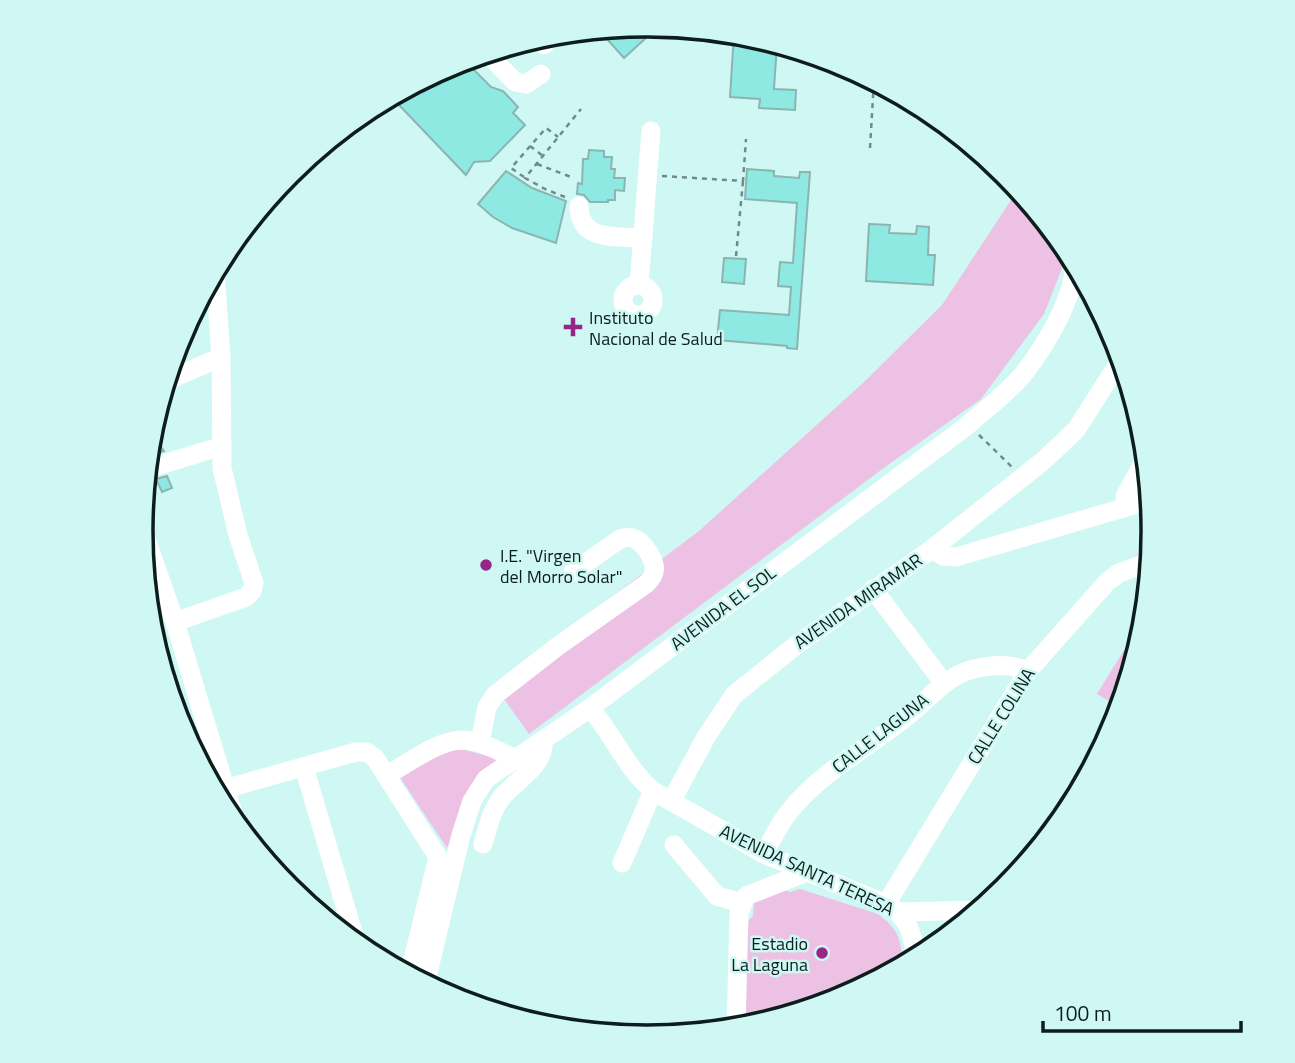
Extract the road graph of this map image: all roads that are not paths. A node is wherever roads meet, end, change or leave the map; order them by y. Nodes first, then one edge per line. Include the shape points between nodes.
1 (495, 61) edge
2 (541, 74) dead end
3 (652, 131) dead end
4 (579, 206) road end
5 (643, 238) junction
6 (1072, 278) edge
7 (639, 285) dead end
8 (216, 289) edge
9 (221, 357) junction
10 (1115, 369) edge
11 (178, 376) edge
12 (222, 446) junction
13 (157, 466) edge
14 (1138, 472) edge
15 (1141, 503) edge
16 (1125, 507) junction
17 (932, 549) junction
18 (154, 562) edge
19 (1141, 565) edge
20 (573, 572) dead end
21 (873, 589) junction
22 (175, 622) junction
23 (1028, 671) junction
24 (943, 682) junction
25 (590, 708) junction
26 (543, 741) junction
27 (480, 743) junction
28 (513, 758) junction
29 (304, 767) junction
30 (215, 771) edge
31 (387, 775) junction
32 (225, 789) edge
33 (653, 791) junction
34 (672, 800) junction
35 (483, 844) dead end
36 (674, 845) dead end
37 (764, 854) junction
38 (622, 863) dead end
39 (807, 872) junction
40 (742, 903) junction
41 (893, 908) junction
42 (966, 910) edge
43 (352, 928) edge
44 (914, 948) edge
45 (411, 966) edge
46 (428, 974) edge
47 (736, 1018) edge

1 - 2 street via 516,82 526,84
3 - 5 street
4 - 5 street via 582,223 598,235
5 - 7 street
6 - 25 street, AVENIDA EL SOL via 1050,333 1024,373 968,425
8 - 9 street
9 - 11 street
9 - 12 street
10 - 17 street via 1076,430
12 - 13 street
12 - 22 street via 227,494 254,583 252,591
14 - 16 street via 1125,496
15 - 16 street, AVENIDA MIRAMAR
16 - 17 street, AVENIDA MIRAMAR via 956,557
17 - 21 street, AVENIDA MIRAMAR
18 - 22 street
19 - 23 street, CALLE COLINA via 1108,581
20 - 27 street via 629,537 652,557 654,570 646,584 495,695 487,707
21 - 24 street
21 - 34 street, AVENIDA MIRAMAR via 734,695
22 - 30 street
23 - 24 street, CALLE LAGUNA via 1003,665 970,670
23 - 41 street, CALLE COLINA
24 - 37 street, CALLE LAGUNA via 911,713 825,776 789,812
25 - 26 street, AVENIDA EL SOL
25 - 33 street, AVENIDA SANTA TERESA via 638,778
26 - 28 street, AVENIDA EL SOL
26 - 35 street via 541,755 492,812
27 - 28 street
27 - 31 street via 462,740 441,745
28 - 46 street, AVENIDA EL SOL via 486,779 472,801
29 - 31 street via 367,752
29 - 32 street
29 - 43 street
31 - 45 street via 438,856
33 - 34 street, AVENIDA SANTA TERESA
33 - 38 street
34 - 37 street, AVENIDA SANTA TERESA
36 - 40 street via 717,896
37 - 39 street, AVENIDA SANTA TERESA
39 - 40 street via 746,896
39 - 41 street, AVENIDA SANTA TERESA
40 - 47 street
41 - 42 street
41 - 44 street, AVENIDA SANTA TERESA via 909,926

